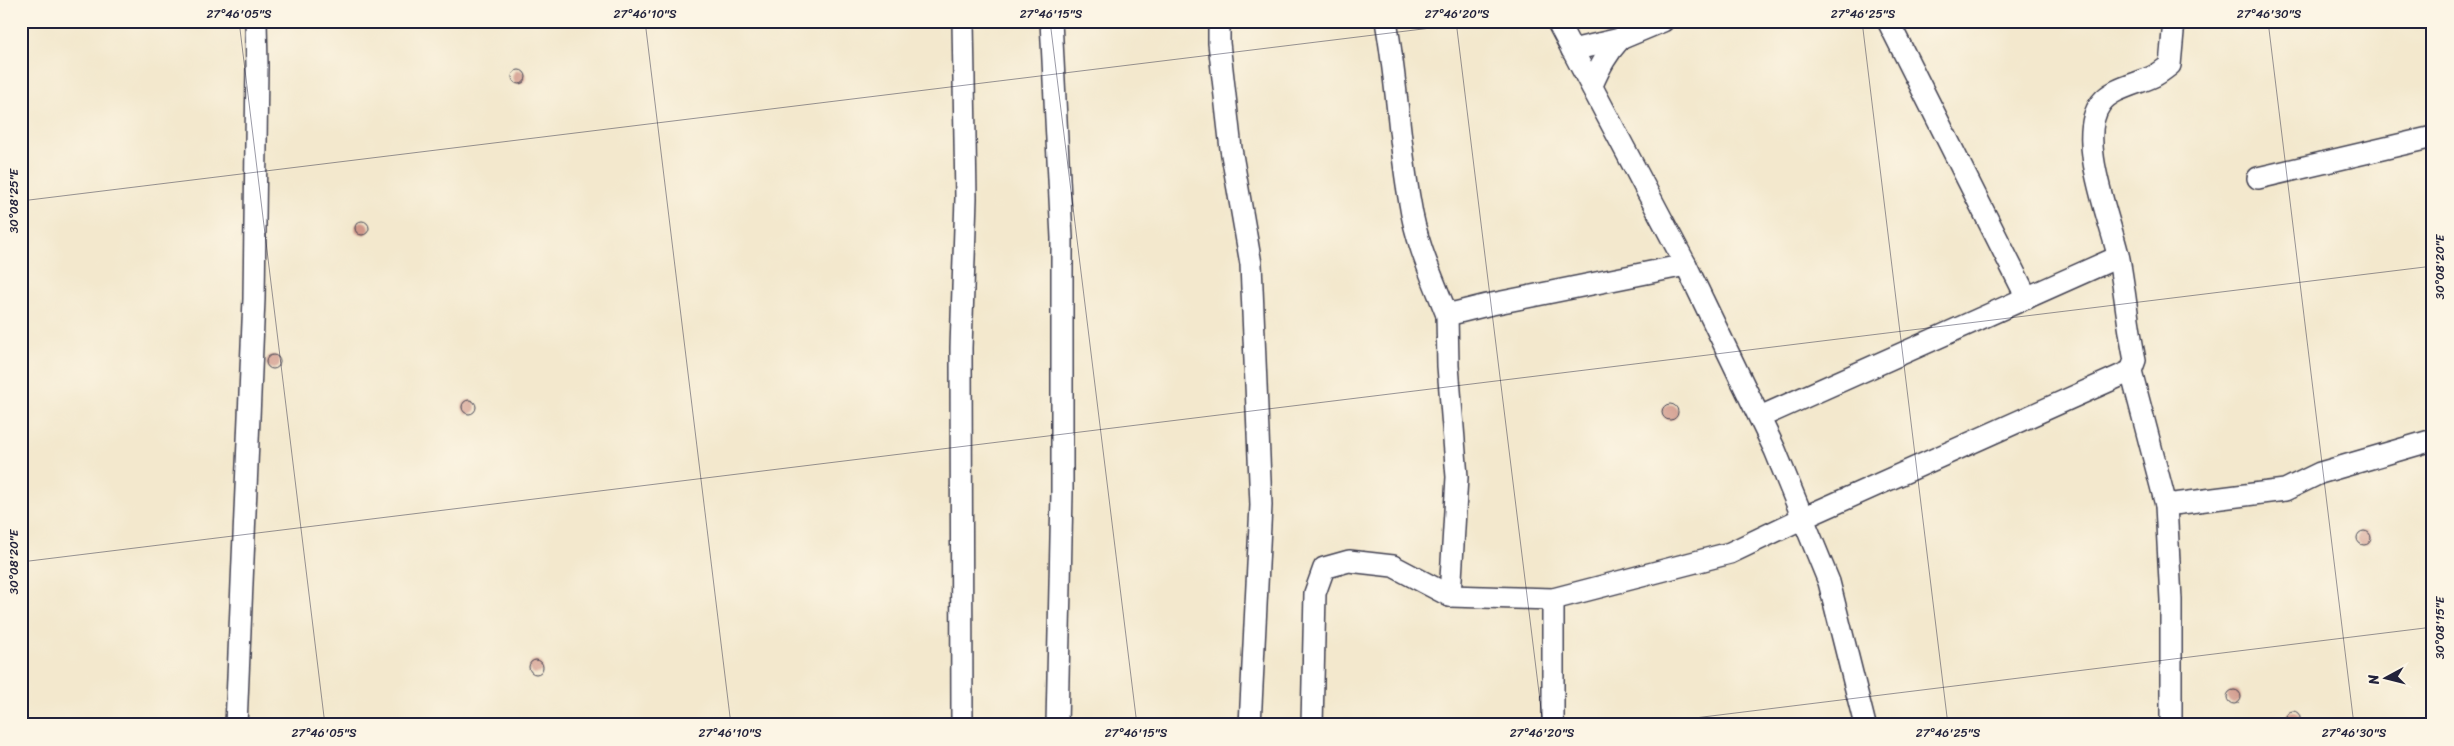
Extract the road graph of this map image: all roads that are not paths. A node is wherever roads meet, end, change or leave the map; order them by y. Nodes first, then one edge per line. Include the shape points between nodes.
1 (256, 21) edge
2 (963, 21) edge
3 (1051, 21) edge
4 (1219, 21) edge
5 (1386, 21) edge
6 (1557, 21) edge
7 (1663, 21) edge
8 (1888, 21) edge
9 (2174, 21) edge
10 (1620, 39) junction
11 (1572, 50) junction
12 (1592, 85) junction
13 (2433, 137) edge
14 (2258, 178) dead end
15 (2118, 258) junction
16 (1686, 265) junction
17 (2027, 298) junction
18 (1447, 316) junction
19 (2130, 371) junction
20 (1760, 417) junction
21 (2433, 440) edge
22 (2166, 505) junction
23 (1803, 518) junction
24 (1450, 596) junction
25 (1553, 599) junction
26 (236, 725) edge
27 (962, 725) edge
28 (1057, 725) edge
29 (1250, 725) edge
30 (1312, 725) edge
31 (1553, 725) edge
32 (1865, 725) edge
33 (2171, 725) edge

1 - 26 street via 254,299
2 - 27 street via 966,198 961,348
3 - 28 street via 1062,238 1062,492
4 - 29 street via 1231,149 1251,264 1261,505
5 - 18 street via 1410,204 1418,242
6 - 11 street
7 - 10 street
8 - 17 street
9 - 15 street via 2170,65 2156,75 2112,94 2101,103 2095,116 2093,159
10 - 11 street
10 - 12 street via 1602,63
11 - 12 street
12 - 16 street
13 - 14 street
15 - 17 street
15 - 19 street via 2135,360
16 - 18 street
16 - 20 street
17 - 20 street
18 - 24 street via 1457,477
19 - 22 street
19 - 23 street
20 - 23 street
21 - 22 street via 2320,472 2285,490
22 - 33 street via 2171,600
23 - 25 street via 1730,553
23 - 32 street via 1829,582
24 - 25 street
24 - 30 street via 1393,566 1350,561 1324,568 1314,593
25 - 31 street

